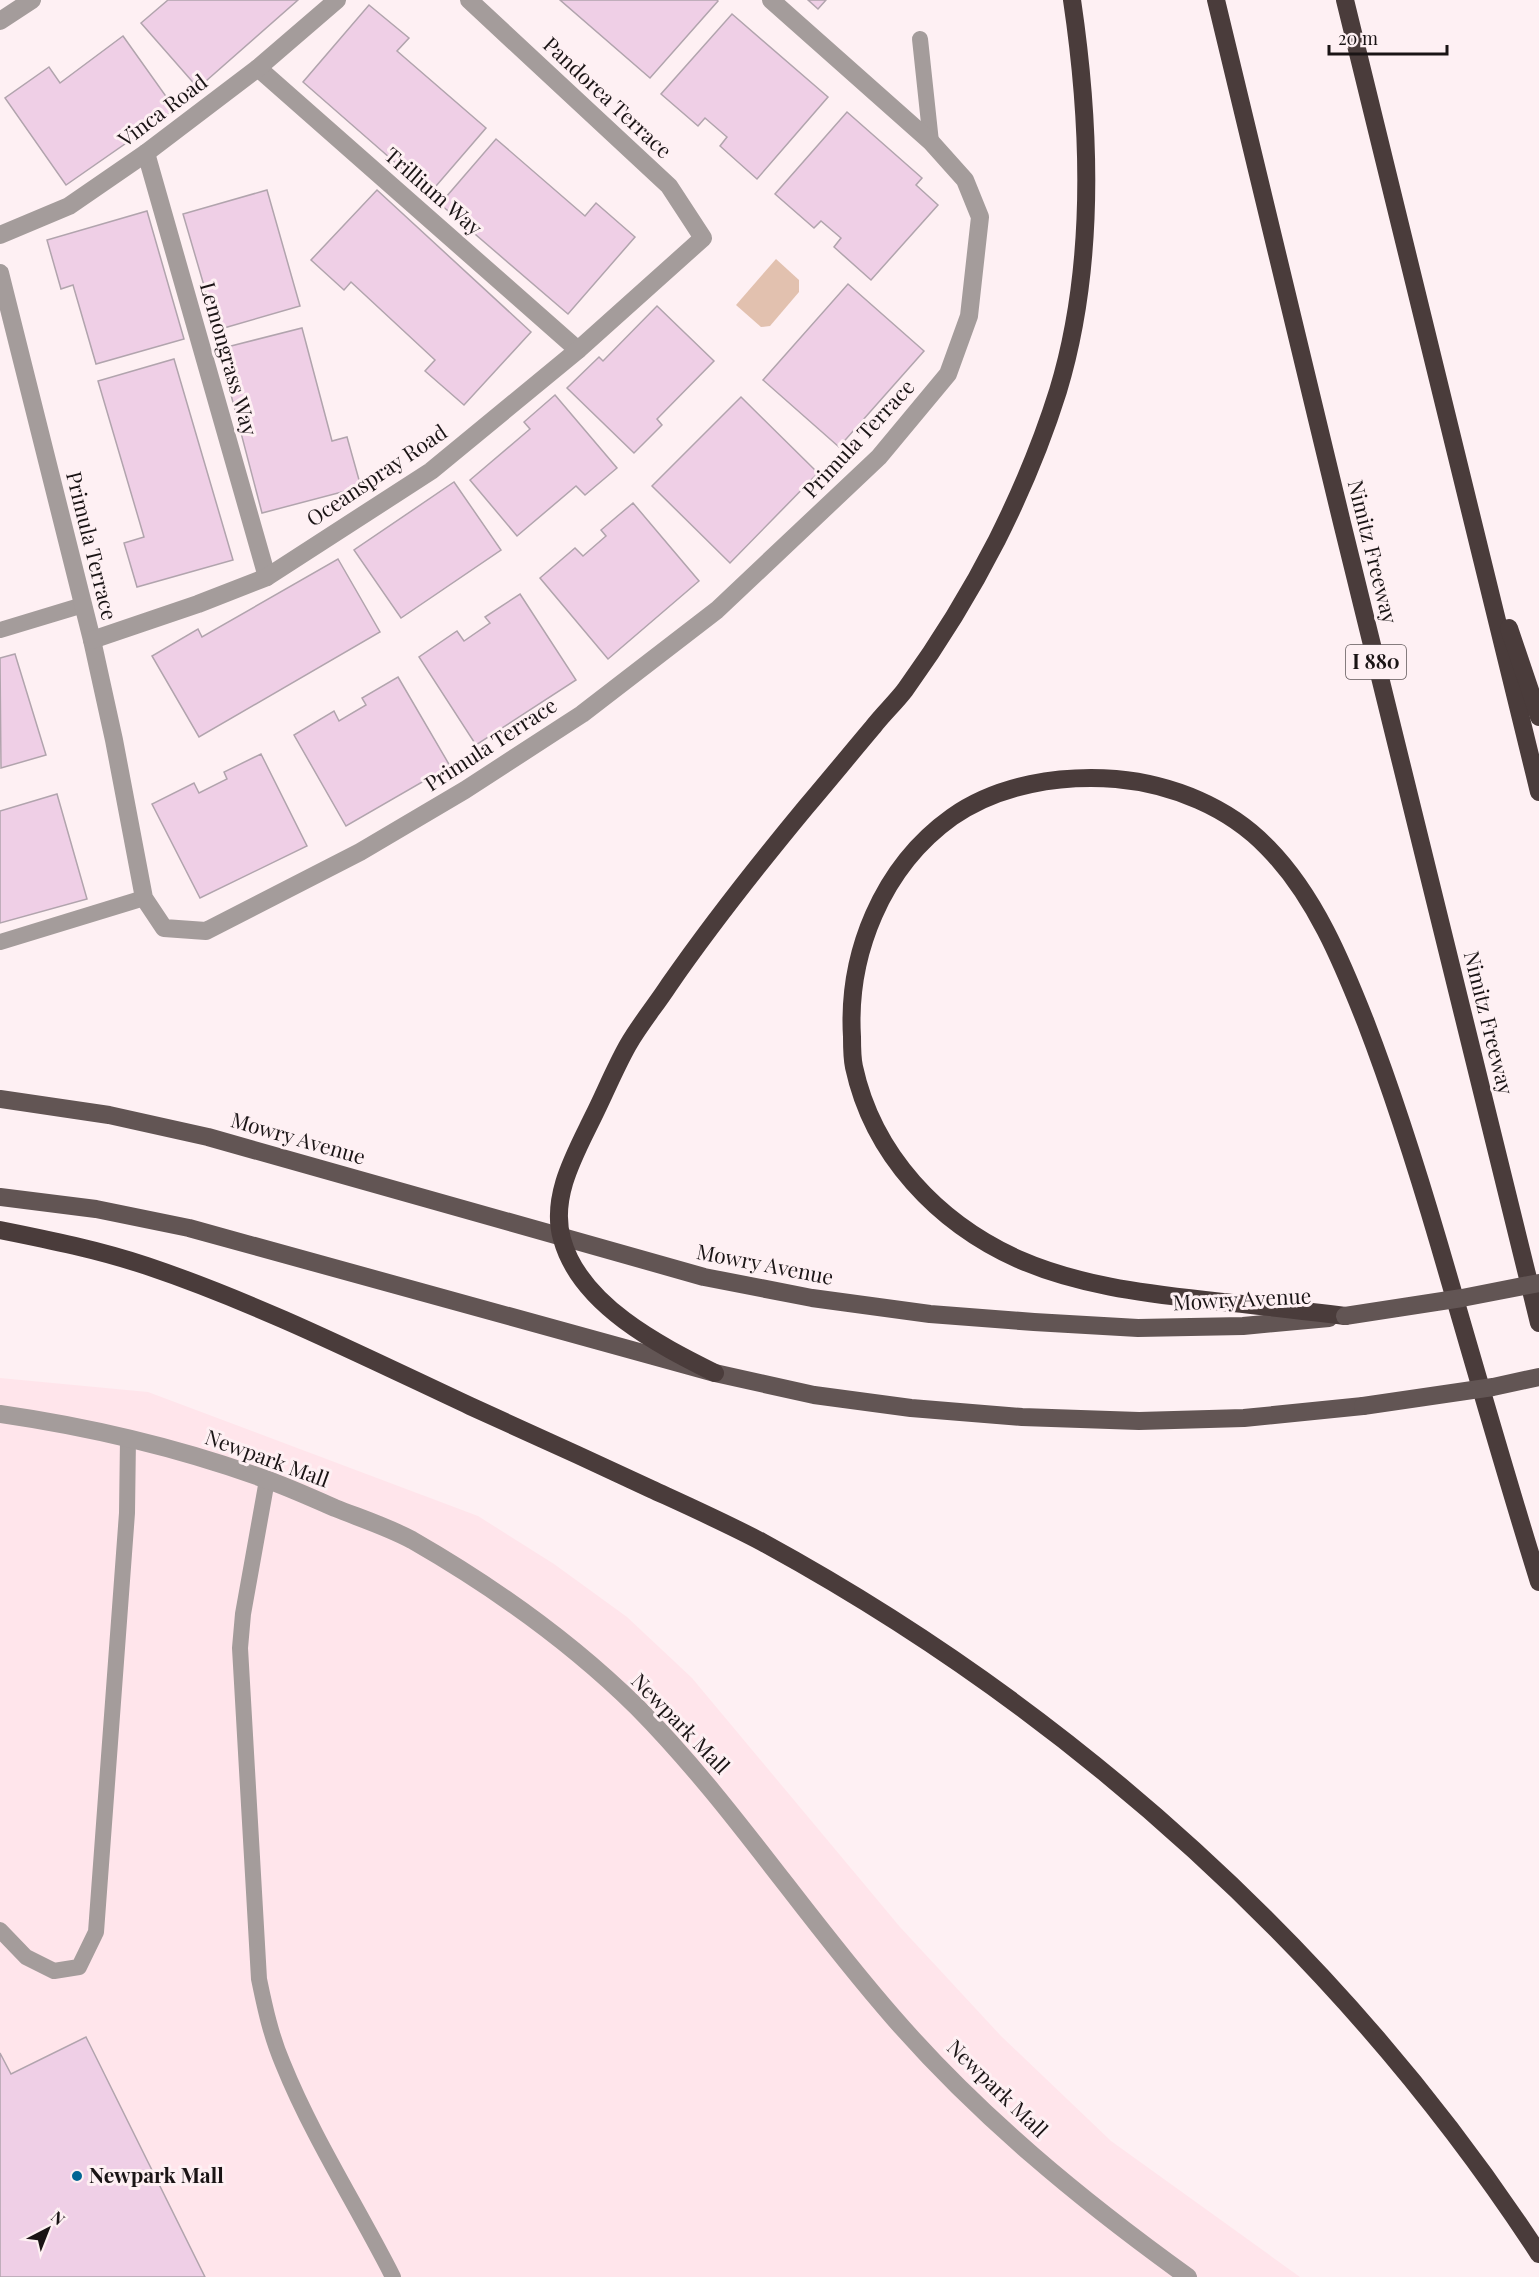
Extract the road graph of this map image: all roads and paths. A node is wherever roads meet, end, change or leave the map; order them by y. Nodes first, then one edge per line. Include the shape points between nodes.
1 (32, 0) edge
2 (337, 0) edge
3 (469, 0) edge
4 (771, 0) edge
5 (1072, 0) edge
6 (1216, 0) edge
7 (1345, 0) edge
8 (0, 21) edge
9 (920, 39) dead end
10 (258, 68) junction
11 (931, 142) junction
12 (146, 153) junction
13 (0, 235) edge
14 (703, 238) joint
15 (0, 273) edge
16 (578, 350) junction
17 (1465, 495) junction
18 (267, 577) junction
19 (83, 605) junction
20 (0, 630) edge
21 (92, 640) junction
22 (1539, 717) edge
23 (1539, 792) edge
24 (144, 898) junction
25 (0, 942) edge
26 (0, 1099) edge
27 (0, 1197) edge
28 (0, 1230) edge
29 (561, 1238) junction
30 (1539, 1282) edge
31 (1345, 1316) junction
32 (1539, 1323) edge
33 (715, 1373) junction
34 (1539, 1377) edge
35 (0, 1414) edge
36 (128, 1438) junction
37 (267, 1480) junction
38 (1539, 1582) edge
39 (0, 1930) edge
40 (1539, 2254) edge
41 (393, 2277) edge
42 (1188, 2277) edge

1 - 8 street
2 - 10 street, Vinca Road
3 - 14 street, Pandorea Terrace via 669,186
4 - 11 street, Primula Terrace
5 - 29 highway via 1085,119 1082,262 1059,388 1039,445 998,539 903,692 712,923 629,1044 562,1188
6 - 32 highway, Nimitz Freeway / I 880
7 - 17 highway
9 - 11 lane
10 - 12 street, Vinca Road
10 - 16 street, Trillium Way
11 - 24 street, Primula Terrace via 965,180 980,217 969,316 948,374 879,457 808,526 717,610 582,714 360,852 206,931 164,928
12 - 13 street, Vinca Road via 69,206
12 - 18 street, Lemongrass Way
14 - 16 street, Oceanspray Road
15 - 19 street, Primula Terrace
16 - 18 street, Oceanspray Road via 431,471
17 - 22 highway
17 - 23 highway
18 - 21 street, Oceanspray Road
19 - 20 lane
19 - 21 street, Primula Terrace
21 - 24 street, Primula Terrace
24 - 25 lane
26 - 29 main road, Mowry Avenue via 109,1115 208,1137
27 - 33 main road via 96,1209 189,1228
28 - 40 highway via 61,1242 148,1267 338,1345 760,1541 931,1644 1090,1761 1261,1915 1387,2050 1455,2135
29 - 31 main road, Mowry Avenue via 704,1277 812,1298 930,1314 1138,1328 1243,1326
29 - 33 highway via 575,1270 602,1301 667,1349
30 - 31 main road, Mowry Avenue, bridge
31 - 38 highway via 1131,1291 1071,1278 1019,1260 976,1236 933,1205 898,1165 870,1116 853,1065 850,1013 856,966 870,922 890,883 918,848 952,817 992,796 1038,782 1089,777 1140,781 1190,796 1231,816 1268,848 1299,886 1328,936 1353,992 1410,1144
33 - 34 main road, bridge via 814,1395 911,1408 1139,1421 1244,1418 1363,1406
35 - 36 street, Newpark Mall
36 - 37 street, Newpark Mall
36 - 39 lane via 127,1513 96,1932 79,1967 54,1971 26,1956
37 - 41 lane via 240,1648 259,1979 268,2022 283,2064 329,2160
37 - 42 street, Newpark Mall via 408,1539 489,1588 565,1643 635,1705 704,1779 894,2019 964,2091 1056,2176

